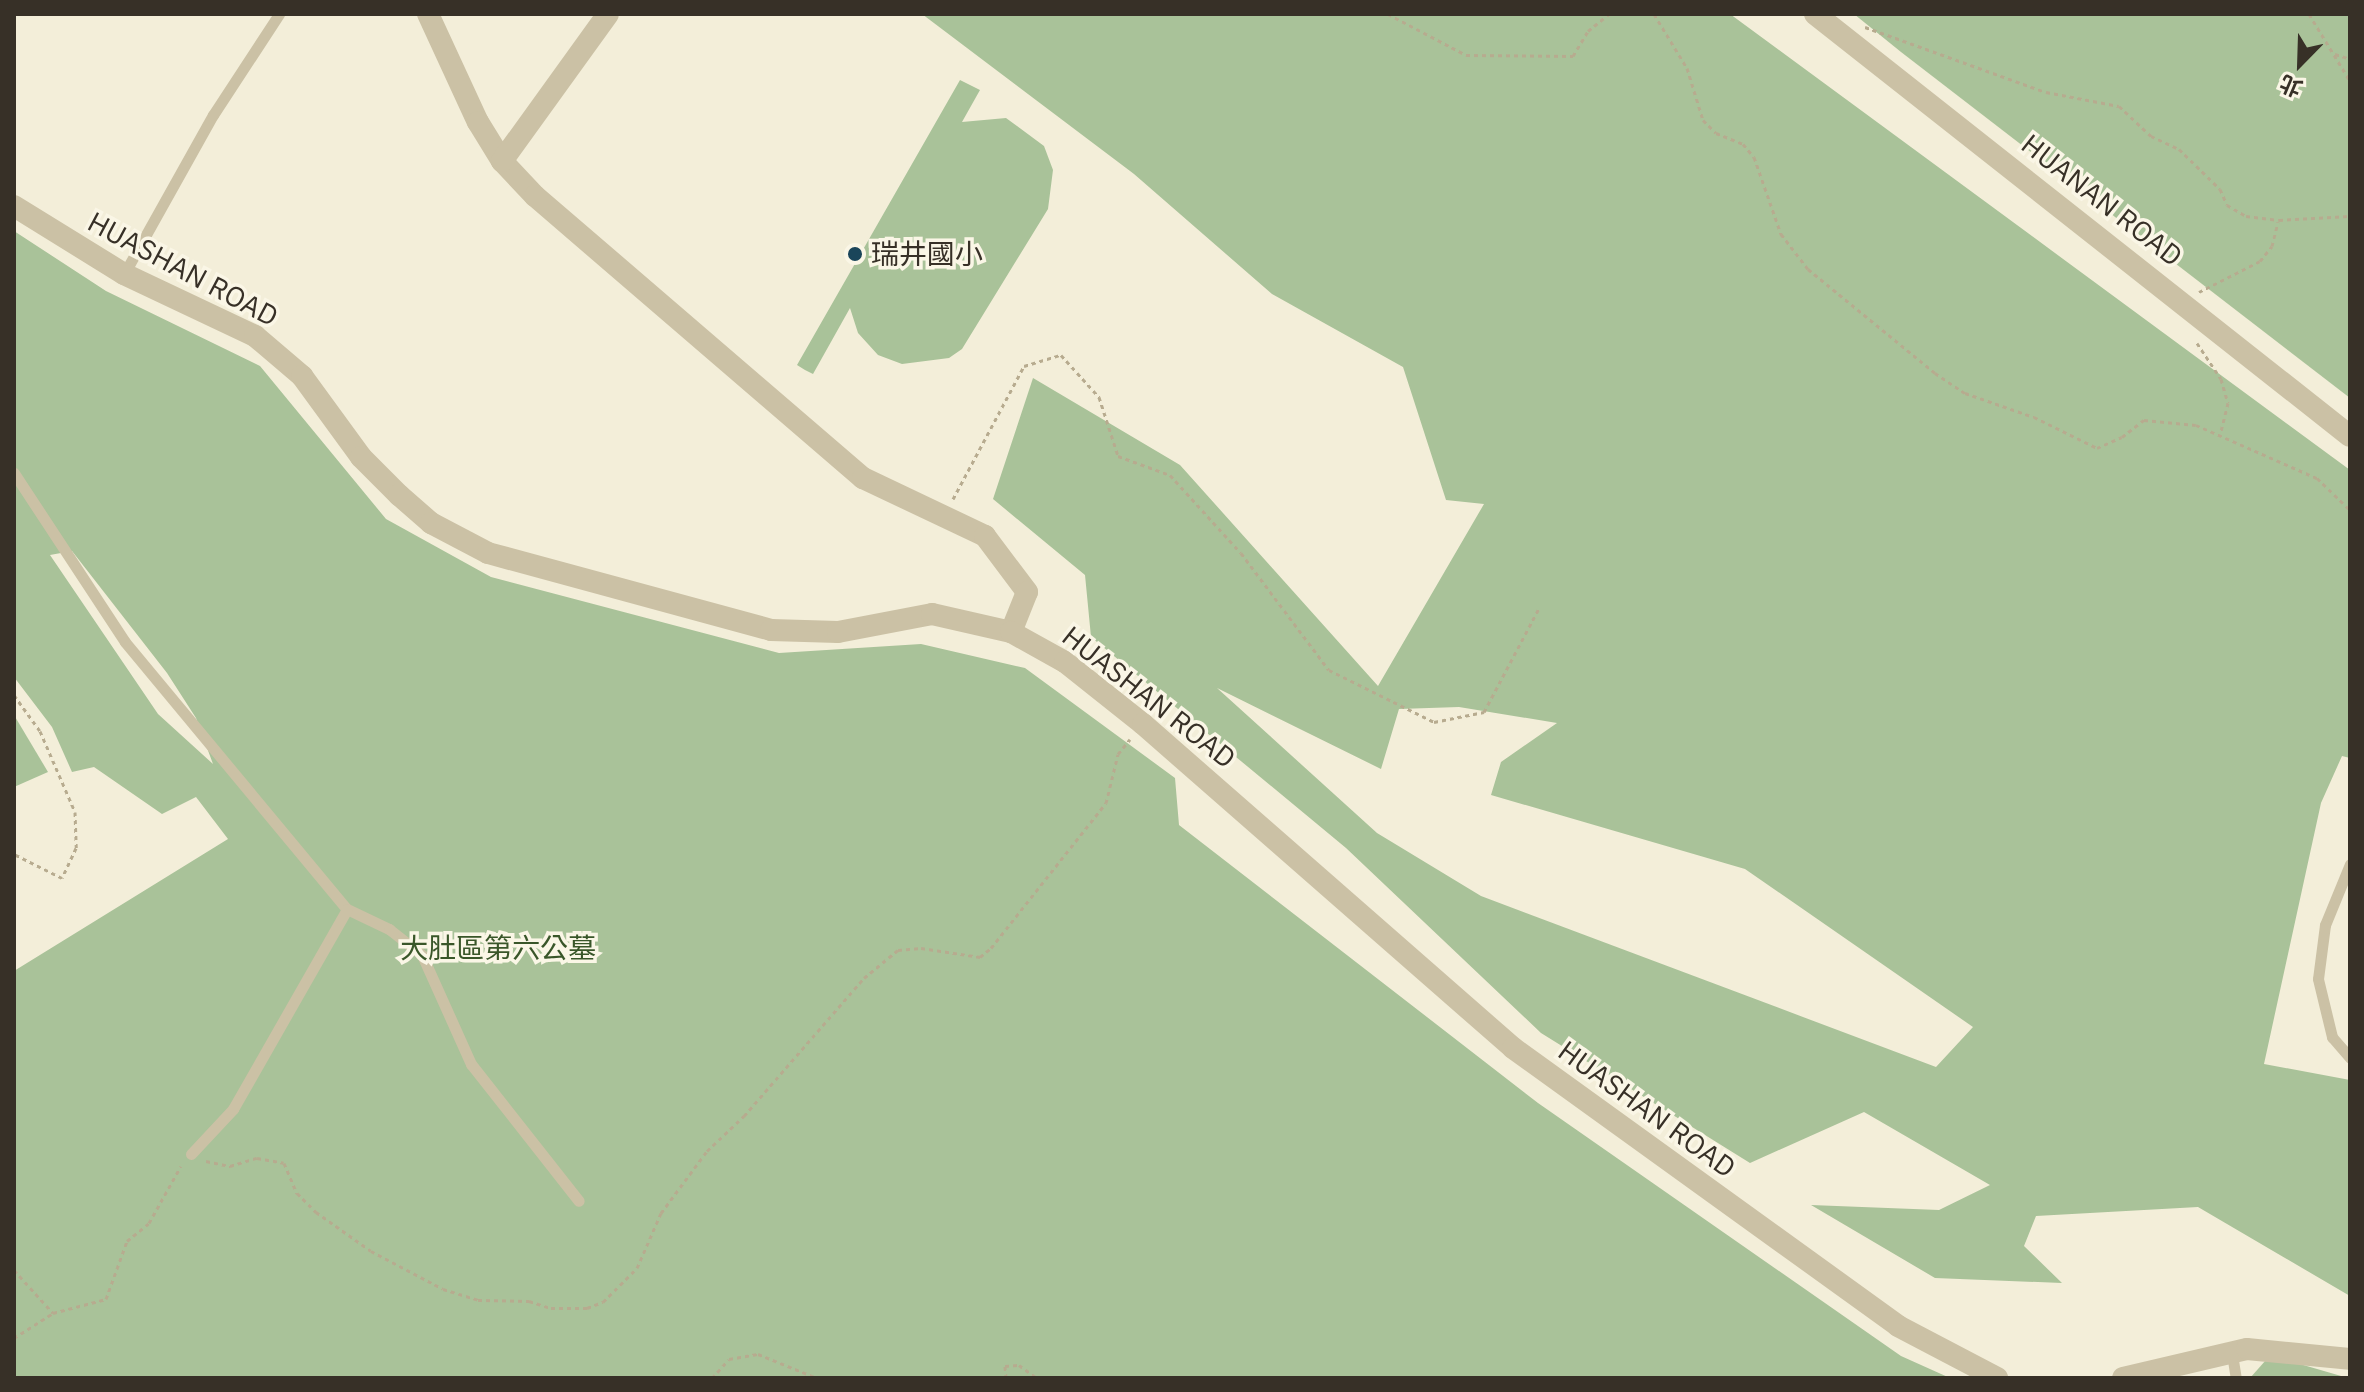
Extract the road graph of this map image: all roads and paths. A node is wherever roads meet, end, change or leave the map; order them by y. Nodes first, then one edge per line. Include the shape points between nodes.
1 (279, 14) edge
2 (428, 14) edge
3 (608, 14) edge
4 (1388, 14) edge
5 (1609, 14) edge
6 (1654, 14) edge
7 (1815, 14) edge
8 (2309, 14) edge
9 (1862, 27) dead end
10 (2335, 54) junction
11 (2350, 59) edge
12 (2350, 81) edge
13 (502, 161) junction
14 (14, 206) edge
15 (2350, 216) edge
16 (124, 274) junction
17 (2350, 436) edge
18 (14, 473) edge
19 (2350, 510) edge
20 (944, 516) junction
21 (1539, 608) dead end
22 (1011, 632) junction
23 (14, 695) edge
24 (1143, 724) junction
25 (14, 854) edge
26 (2350, 864) edge
27 (347, 909) junction
28 (2350, 1058) edge
29 (191, 1154) junction
30 (579, 1201) dead end
31 (14, 1270) edge
32 (53, 1313) junction
33 (14, 1338) edge
34 (2232, 1354) junction
35 (2350, 1359) edge
36 (712, 1378) edge
37 (817, 1378) edge
38 (1006, 1378) edge
39 (1037, 1378) edge
40 (1997, 1378) edge
41 (2123, 1378) edge
42 (2236, 1378) edge

1 - 16 lane via 213,115
2 - 13 street
3 - 13 street
4 - 5 path via 1466,55 1573,56 1588,31
6 - 19 path via 1687,68 1703,120 1716,133 1743,144 1754,157 1781,234 1808,269 1935,373 1965,393 2097,448 2144,420 2196,425 2317,478
7 - 17 street, HUANAN ROAD
8 - 10 path
9 - 15 path via 2046,92 2119,106 2151,136 2179,149 2220,189 2227,205 2246,216
10 - 11 path
10 - 12 path
13 - 20 street via 535,196 863,478
14 - 16 street, HUASHAN ROAD
16 - 22 street, HUASHAN ROAD via 255,336 302,376 361,457 399,495 431,523 488,553 771,630 838,632 932,614
18 - 27 lane via 125,642
20 - 21 path via 1024,366 1061,355 1099,397 1118,456 1170,475 1241,553 1329,670 1434,722 1484,712
20 - 22 street via 985,536 1027,592
22 - 24 street, HUASHAN ROAD via 1065,662
23 - 25 path via 40,731 75,812 76,848 62,878
24 - 29 path via 1118,754 1106,803 991,948 980,957 898,950 864,978 707,1151 659,1217 637,1268 603,1302 587,1308 551,1308 529,1301 478,1300 443,1289 371,1251 316,1212 297,1193 284,1163 257,1158 230,1166
24 - 40 street, HUASHAN ROAD via 1513,1048 1898,1326
26 - 28 lane via 2325,925 2318,979 2332,1037
27 - 29 lane via 233,1109
27 - 30 lane via 389,929 422,955 471,1064
29 - 32 path via 161,1193 149,1223 127,1241 106,1299
31 - 32 path
32 - 33 path
34 - 35 street via 2294,1351
34 - 41 street
34 - 42 lane
36 - 37 path via 729,1359 758,1354
38 - 39 path via 1005,1366 1019,1365

